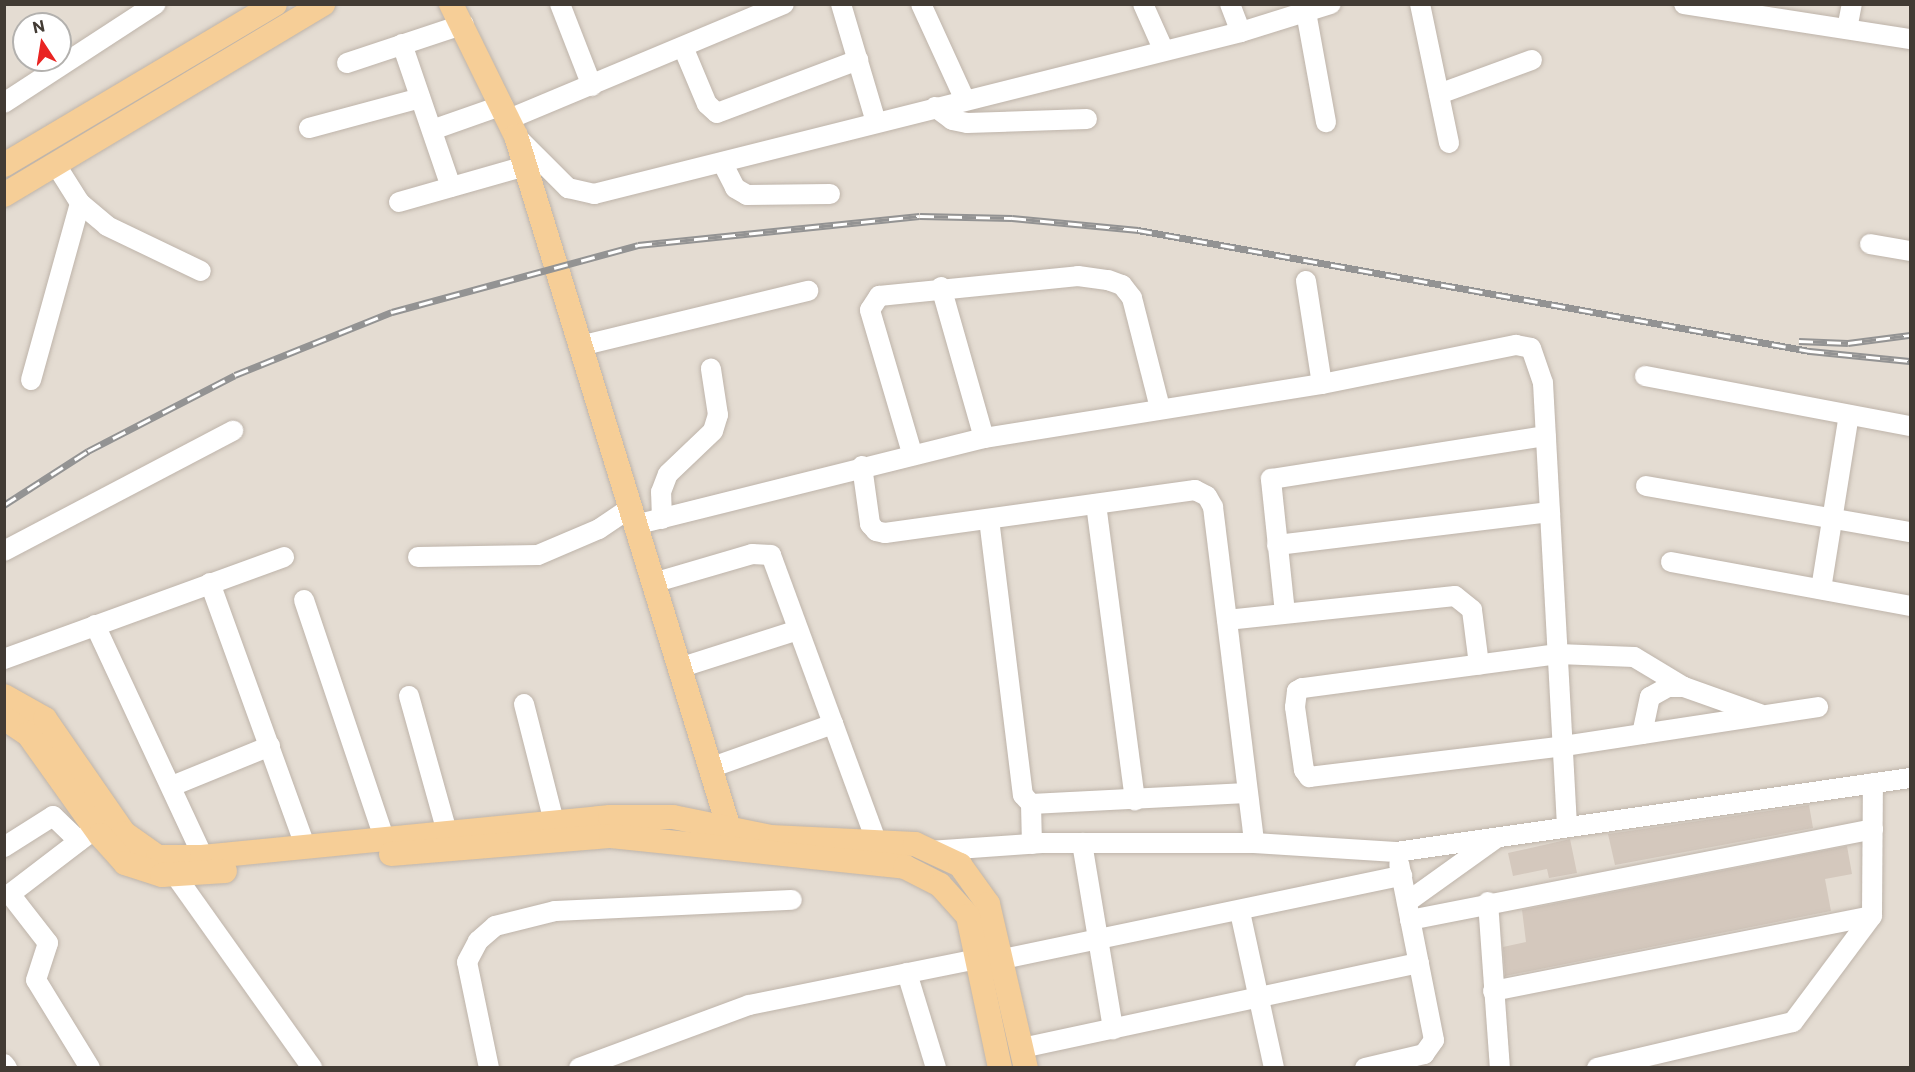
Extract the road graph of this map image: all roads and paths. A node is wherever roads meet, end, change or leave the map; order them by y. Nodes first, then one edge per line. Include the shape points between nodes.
1 (156, 4) edge
2 (323, 4) edge
3 (560, 4) edge
4 (784, 4) edge
5 (841, 4) edge
6 (921, 4) edge
7 (1143, 4) edge
8 (1230, 4) edge
9 (1331, 4) edge
10 (1420, 4) edge
11 (1684, 4) edge
12 (1852, 4) edge
13 (266, 7) edge
14 (1743, 9) edge
15 (1306, 12) junction
16 (457, 14) edge
17 (1847, 29) junction
18 (1241, 32) junction
19 (1911, 39) edge
20 (402, 44) junction
21 (683, 47) junction
22 (1164, 51) junction
23 (858, 60) junction
24 (1532, 60) dead end
25 (347, 63) dead end
26 (592, 86) junction
27 (1439, 94) junction
28 (420, 98) junction
29 (966, 100) junction
30 (4, 103) edge
31 (935, 107) junction
32 (1087, 119) dead end
33 (509, 120) junction
34 (876, 122) junction
35 (1326, 122) dead end
36 (309, 128) dead end
37 (432, 130) junction
38 (1449, 143) dead end
39 (723, 164) junction
40 (4, 165) edge
41 (56, 165) junction
42 (525, 166) junction
43 (451, 187) junction
44 (830, 194) dead end
45 (4, 195) edge
46 (399, 202) dead end
47 (80, 203) junction
48 (1870, 244) dead end
49 (1911, 251) edge
50 (201, 272) dead end
51 (1306, 281) dead end
52 (941, 287) junction
53 (808, 291) dead end
54 (580, 346) junction
55 (711, 369) dead end
56 (1644, 376) dead end
57 (32, 380) dead end
58 (1322, 384) junction
59 (1160, 408) junction
60 (1849, 414) junction
61 (1911, 426) edge
62 (233, 431) dead end
63 (1546, 436) junction
64 (984, 438) junction
65 (912, 453) junction
66 (862, 466) junction
67 (1646, 486) dead end
68 (1096, 504) junction
69 (1550, 512) junction
70 (632, 516) junction
71 (662, 519) junction
72 (989, 519) junction
73 (1832, 519) junction
74 (1911, 532) edge
75 (1277, 545) junction
76 (4, 551) edge
77 (284, 557) dead end
78 (418, 557) dead end
79 (1671, 562) dead end
80 (653, 583) junction
81 (210, 584) junction
82 (1821, 589) junction
83 (304, 600) dead end
84 (1911, 606) edge
85 (1285, 614) junction
86 (1227, 620) junction
87 (95, 625) junction
88 (798, 630) junction
89 (1558, 654) junction
90 (4, 659) edge
91 (1479, 665) junction
92 (679, 668) junction
93 (1684, 687) junction
94 (4, 696) edge
95 (409, 696) dead end
96 (524, 704) dead end
97 (1818, 707) dead end
98 (1762, 715) junction
99 (4, 718) edge
100 (833, 724) junction
101 (1642, 734) junction
102 (270, 746) junction
103 (1564, 746) junction
104 (710, 768) junction
105 (1911, 778) edge
106 (1873, 783) junction
107 (172, 786) junction
108 (1247, 793) junction
109 (1135, 800) junction
110 (1031, 804) junction
111 (554, 822) junction
112 (728, 826) junction
113 (1567, 826) junction
114 (1873, 829) junction
115 (447, 832) junction
116 (88, 835) junction
117 (1498, 837) junction
118 (384, 838) junction
119 (876, 840) junction
120 (1082, 843) junction
121 (1254, 843) junction
122 (1032, 844) junction
123 (305, 846) junction
124 (4, 847) edge
125 (932, 850) junction
126 (737, 851) junction
127 (1396, 852) junction
128 (895, 864) junction
129 (206, 865) junction
130 (169, 866) junction
131 (1402, 876) junction
132 (792, 900) dead end
133 (1488, 902) junction
134 (1408, 911) junction
135 (1240, 912) junction
136 (1872, 916) junction
137 (1098, 940) junction
138 (977, 959) junction
139 (1003, 959) junction
140 (1419, 963) junction
141 (907, 973) junction
142 (1493, 992) junction
143 (1258, 998) junction
144 (1113, 1029) junction
145 (1024, 1058) edge
146 (1426, 1061) edge
147 (90, 1068) edge
148 (312, 1068) edge
149 (489, 1068) edge
150 (579, 1068) edge
151 (936, 1068) edge
152 (1000, 1068) edge
153 (1274, 1068) edge
154 (1365, 1068) edge
155 (1500, 1068) edge
156 (1597, 1068) edge

1 - 30 street
2 - 41 main road
3 - 26 street
4 - 21 street
5 - 23 street
6 - 29 street
7 - 22 street
8 - 18 street
9 - 15 street
10 - 27 street
11 - 14 street
12 - 17 street
13 - 40 main road
14 - 17 street
15 - 18 street
15 - 35 street
16 - 20 street
16 - 33 main road
17 - 19 street
18 - 22 street
20 - 25 street
20 - 28 street
21 - 23 street via 706,104 717,113
21 - 26 street
22 - 29 street
23 - 34 street
24 - 27 street
26 - 33 street
27 - 38 street
28 - 36 street
28 - 37 street
29 - 31 street
31 - 32 street via 952,120 967,123
31 - 34 street
33 - 37 street
33 - 39 street via 568,188 594,194
33 - 42 main road
34 - 39 street
37 - 43 street
39 - 44 street via 735,188 747,195
41 - 45 main road
41 - 47 street
42 - 43 street
42 - 54 main road
43 - 46 street
47 - 50 street via 107,226
47 - 57 street
48 - 49 street
51 - 58 street
52 - 59 street via 1078,276 1122,285 1140,320
52 - 64 street
52 - 65 street via 879,296 870,310
53 - 54 street
54 - 70 main road
55 - 71 street via 718,415 713,431 668,474 661,492
56 - 60 street
58 - 59 street
58 - 63 street via 1516,345 1531,348 1543,383
59 - 64 street
60 - 61 street
60 - 73 street
62 - 76 street
63 - 69 street
63 - 75 street via 1276,476 1270,483
64 - 65 street
65 - 66 street
66 - 71 street
66 - 72 street via 870,524 876,531
67 - 73 street
68 - 72 street
68 - 86 street via 1195,490 1207,496 1213,507
68 - 109 street
69 - 75 street
69 - 89 street
70 - 71 street
70 - 78 street via 538,555
70 - 80 main road
72 - 110 street via 1023,795
73 - 74 street
73 - 82 street
75 - 85 street
77 - 81 street
79 - 82 street
80 - 88 street via 767,553
80 - 92 main road
81 - 87 street
81 - 102 street
82 - 84 street
83 - 118 street
85 - 86 street
85 - 91 street via 1455,596 1472,610
86 - 108 street
87 - 90 street
87 - 107 street
88 - 92 street
88 - 100 street
89 - 91 street
89 - 93 street via 1634,657
89 - 103 street
91 - 103 street via 1297,691 1305,775
92 - 104 main road
93 - 98 street
93 - 101 street via 1658,689 1650,697
94 - 130 main road via 45,719 124,833
95 - 115 street
96 - 111 street
97 - 98 street
98 - 101 street
99 - 116 main road via 28,734
100 - 104 street
100 - 119 street
101 - 103 street
102 - 107 street
102 - 123 street
103 - 113 street
104 - 112 main road
105 - 106 street
106 - 113 street
106 - 114 street
107 - 129 street
108 - 109 street
108 - 121 street
109 - 110 street
110 - 122 street
111 - 112 main road via 673,817
111 - 115 main road
112 - 119 main road via 771,837
112 - 126 main road
113 - 117 street
114 - 133 street
114 - 136 street
115 - 118 main road
116 - 124 street via 53,816
116 - 130 main road via 126,863 152,873
116 - 147 street via 10,897 48,944 36,980
117 - 127 street
117 - 134 street
118 - 123 main road
119 - 125 main road
120 - 121 street
120 - 122 street
120 - 137 street
121 - 127 street
122 - 125 street
123 - 129 main road
125 - 128 street
125 - 139 main road via 960,865 979,889 992,915
126 - 128 main road
126 - 129 main road via 668,838 611,836
127 - 131 street
128 - 138 main road via 928,876 958,902 968,916
129 - 130 main road
130 - 148 street
131 - 134 street
131 - 135 street
132 - 149 street via 555,911 495,926 478,941 466,962
133 - 134 street
133 - 142 street
134 - 140 street
135 - 137 street
135 - 143 street
136 - 142 street
136 - 156 street via 1793,1022
137 - 139 street
137 - 144 street
138 - 141 street
138 - 152 main road
139 - 145 main road
140 - 143 street
140 - 146 street via 1434,1040
141 - 150 street via 748,1005
141 - 151 street
142 - 155 street
143 - 144 street
143 - 153 street
144 - 145 street
146 - 154 street

